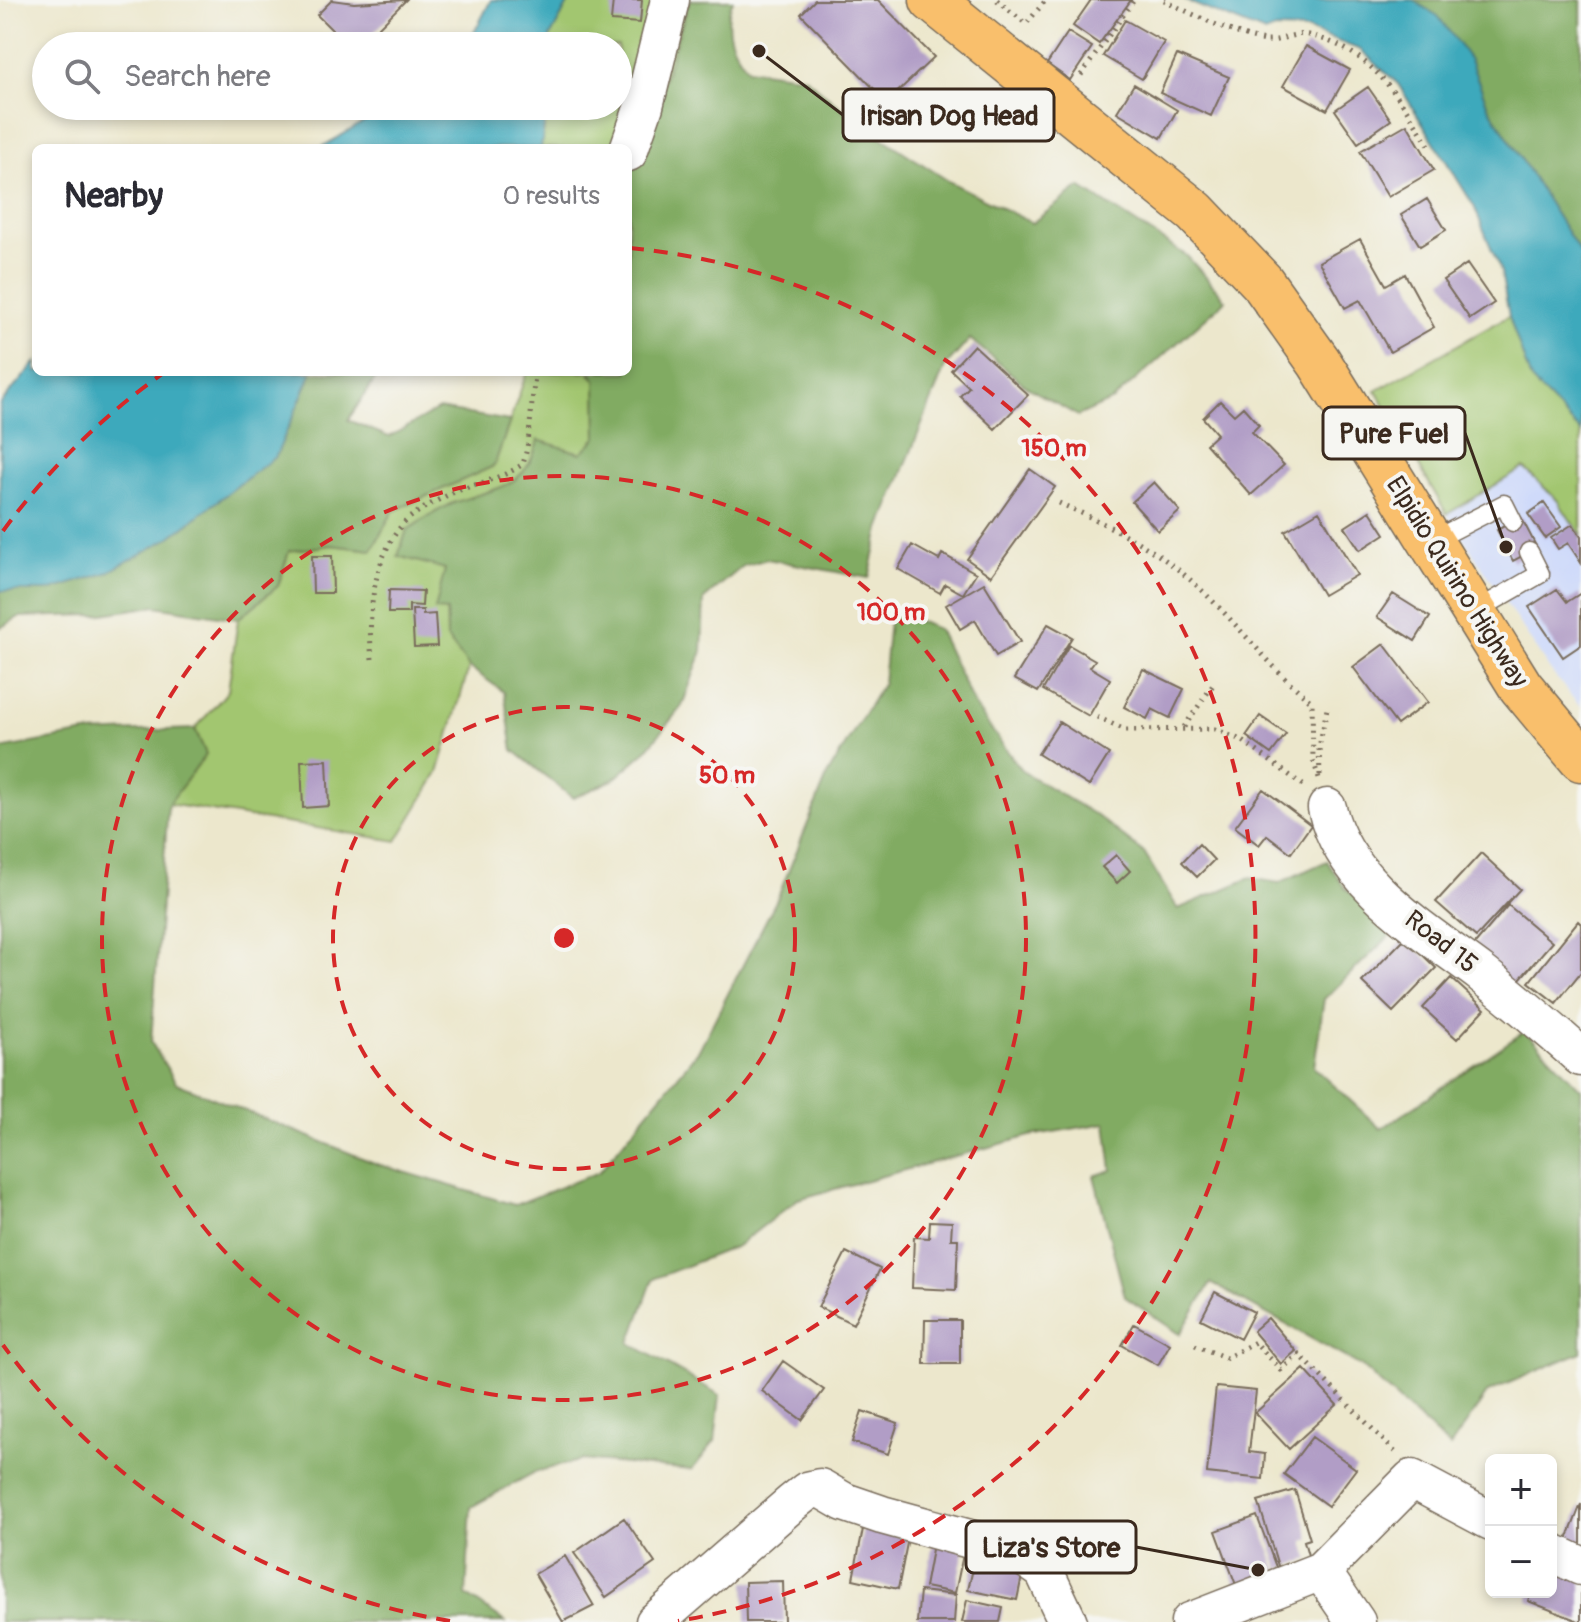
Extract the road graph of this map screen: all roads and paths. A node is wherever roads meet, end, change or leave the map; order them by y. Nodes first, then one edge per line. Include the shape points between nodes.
1 (670, 0) edge
2 (932, 0) edge
3 (997, 0) edge
4 (1046, 0) edge
5 (1134, 0) edge
6 (1164, 0) edge
7 (1080, 77) dead end
8 (631, 144) edge
9 (1430, 147) dead end
10 (535, 376) edge
11 (1059, 503) dead end
12 (1509, 524) dead end
13 (1430, 542) junction
14 (1525, 554) dead end
15 (1474, 613) junction
16 (372, 659) dead end
17 (1215, 682) dead end
18 (1327, 709) dead end
19 (1097, 717) dead end
20 (1183, 728) junction
21 (1581, 759) edge
22 (1327, 808) joint
23 (1581, 1057) edge
24 (1195, 1345) dead end
25 (1412, 1479) junction
26 (1485, 1518) edge
27 (1557, 1555) edge
28 (1581, 1566) edge
29 (1321, 1571) junction
30 (655, 1622) edge
31 (1068, 1622) edge
32 (1190, 1622) edge
33 (1356, 1622) edge

1 - 8 street
2 - 13 highway, Elpidio Quirino Highway via 1145,170 1233,248 1319,362
3 - 4 path via 1026,24
5 - 7 path
6 - 9 path via 1267,41 1307,35 1358,56 1395,90
10 - 16 path via 531,438 523,464 504,477 449,494 404,522 391,542 372,598
11 - 18 path via 1181,572 1312,702 1313,760 1320,780 1319,747
12 - 13 lane via 1495,508
13 - 15 highway, Elpidio Quirino Highway
14 - 15 lane via 1532,578
15 - 21 highway, Elpidio Quirino Highway via 1521,687
17 - 20 path
19 - 20 path via 1125,730
20 - 22 path via 1215,729 1243,741
22 - 23 street, Road 15 via 1339,844 1372,884
24 - 25 path via 1226,1358 1255,1342 1281,1370 1299,1354 1368,1429 1409,1464
25 - 26 street
25 - 29 street
27 - 28 street
29 - 32 street
29 - 33 street
30 - 31 street via 792,1503 820,1488 882,1515 1017,1552 1044,1571

